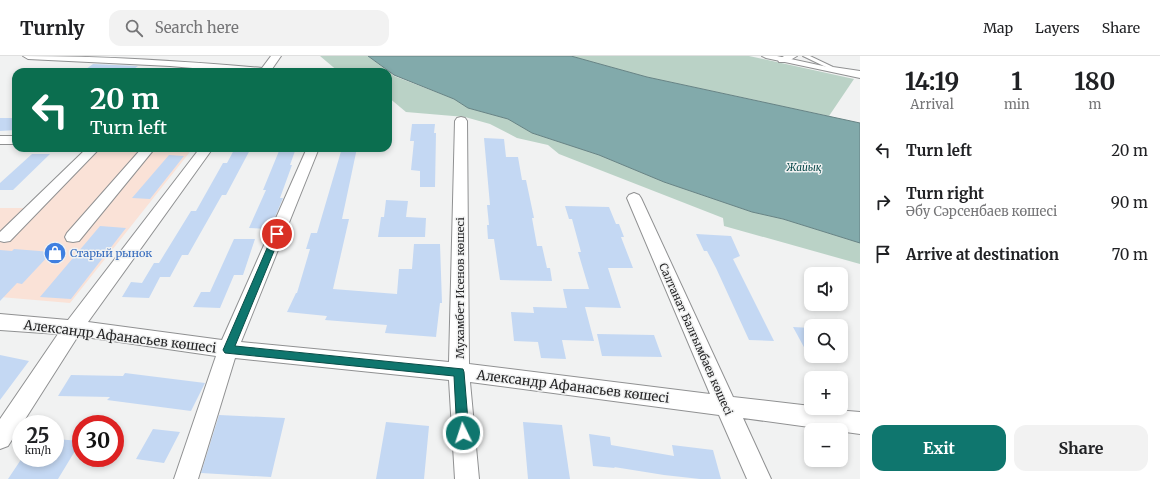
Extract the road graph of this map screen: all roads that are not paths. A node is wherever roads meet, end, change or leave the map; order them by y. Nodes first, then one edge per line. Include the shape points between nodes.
1 (28, 56) edge
2 (276, 56) edge
3 (766, 56) edge
4 (806, 56) edge
5 (788, 58) edge
6 (173, 60) edge
7 (236, 68) edge
8 (269, 68) edge
9 (860, 74) edge
10 (461, 121) dead end
11 (0, 140) edge
12 (12, 140) edge
13 (90, 152) edge
14 (146, 152) edge
15 (204, 152) edge
16 (311, 152) edge
17 (634, 198) dead end
18 (4, 237) dead end
19 (73, 237) dead end
20 (0, 322) edge
21 (73, 328) junction
22 (228, 350) junction
23 (459, 372) junction
24 (725, 405) junction
25 (860, 423) edge
26 (0, 438) edge
27 (186, 479) edge
28 (467, 479) edge
29 (758, 479) edge

1 - 6 street
2 - 8 street
3 - 5 street
4 - 9 lane via 832,68
5 - 9 street
6 - 7 street
10 - 23 street, Мухамбет Исенов көшесі
11 - 12 street
13 - 18 street
14 - 19 street
15 - 21 street
16 - 22 street
17 - 24 street, Салтанат Балғымбаев көшесі
20 - 21 street, Александр Афанасьев көшесі
21 - 22 street, Александр Афанасьев көшесі
21 - 26 street
22 - 23 street, Александр Афанасьев көшесі
22 - 27 street
23 - 24 street, Александр Афанасьев көшесі
23 - 28 street, Мухамбет Исенов көшесі
24 - 25 street, Александр Афанасьев көшесі
24 - 29 street, Салтанат Балғымбаев көшесі

